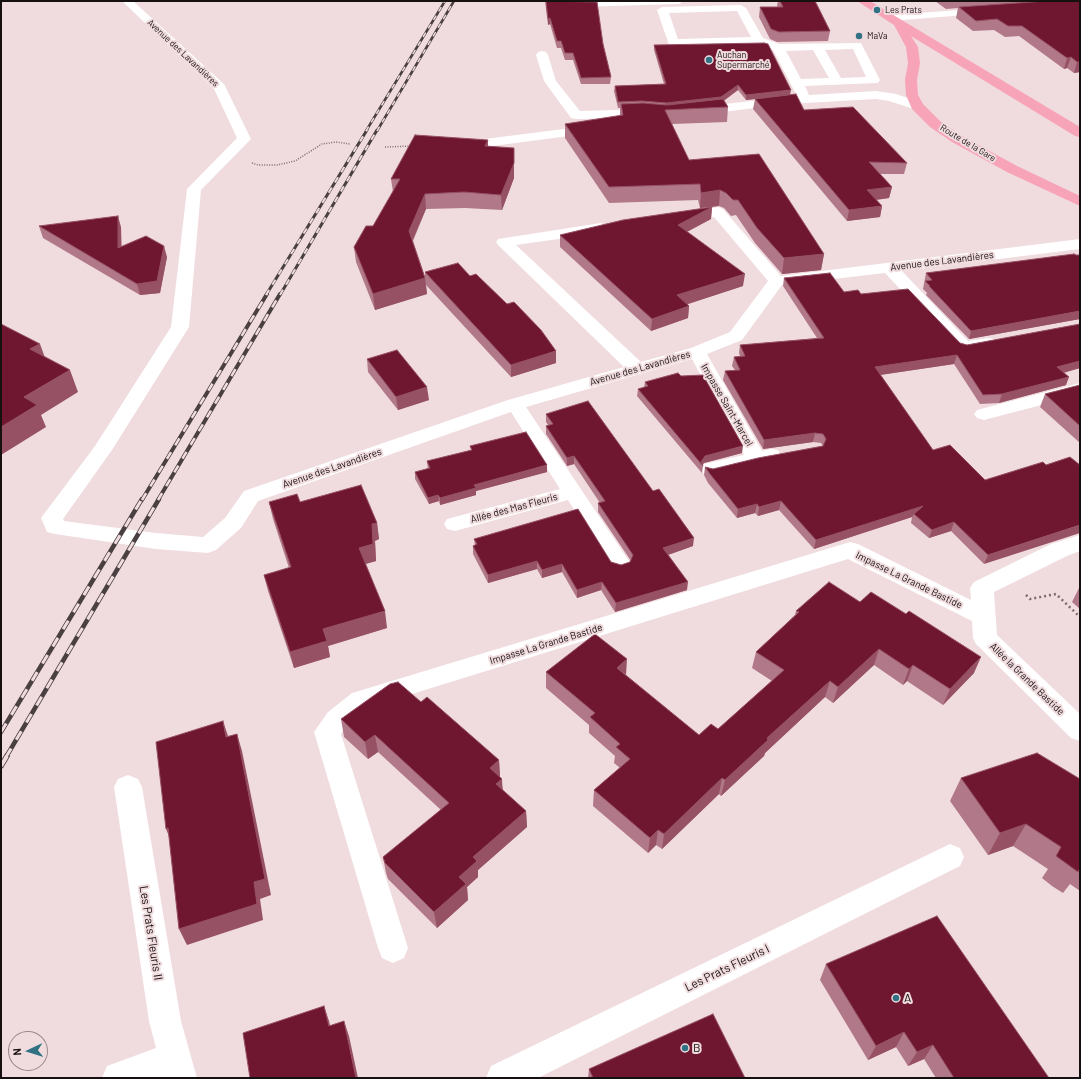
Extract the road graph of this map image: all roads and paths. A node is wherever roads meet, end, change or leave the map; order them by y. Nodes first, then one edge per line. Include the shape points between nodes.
1 (127, 1) edge
2 (577, 1) edge
3 (674, 1) edge
4 (680, 1) edge
5 (862, 1) edge
6 (1001, 10) edge
7 (894, 21) junction
8 (758, 40) junction
9 (817, 46) junction
10 (778, 48) junction
11 (542, 55) dead end
12 (924, 61) junction
13 (911, 80) junction
14 (837, 81) junction
15 (796, 84) junction
16 (1009, 90) junction
17 (876, 95) junction
18 (805, 99) junction
19 (917, 106) junction
20 (689, 112) edge
21 (1078, 130) edge
22 (485, 143) edge
23 (350, 144) dead end
24 (416, 146) edge
25 (384, 147) dead end
26 (227, 156) junction
27 (1080, 202) edge
28 (671, 219) edge
29 (615, 226) edge
30 (1080, 244) edge
31 (890, 268) junction
32 (778, 281) junction
33 (1002, 340) edge
34 (696, 352) junction
35 (636, 368) junction
36 (1080, 389) edge
37 (515, 404) junction
38 (984, 414) dead end
39 (792, 452) edge
40 (756, 458) junction
41 (710, 469) edge
42 (573, 492) junction
43 (455, 524) dead end
44 (1080, 543) edge
45 (620, 564) edge
46 (1007, 576) junction
47 (983, 616) junction
48 (1080, 617) edge
49 (1080, 730) edge
50 (128, 787) dead end
51 (950, 857) dead end
52 (393, 948) dead end
53 (177, 1067) edge
54 (119, 1078) edge
55 (503, 1078) edge

1 - 26 street, Avenue des Lavandières via 220,87 244,139
2 - 3 street via 579,4
3 - 4 street
5 - 7 main road, Route de la Gare
6 - 7 street
7 - 12 main road, Route de la Gare
7 - 16 main road, Route de la Gare
8 - 8 street via 741,8 662,10 673,43
8 - 10 street
9 - 10 street
9 - 14 street
9 - 14 street via 857,45 874,80
10 - 15 street
11 - 22 street via 550,81 576,115 642,112 663,114 644,123
12 - 13 main road, Route de la Gare
12 - 16 main road via 950,61 998,87
13 - 17 street via 893,90
13 - 19 main road, Route de la Gare via 912,95
14 - 15 street
15 - 18 street
16 - 21 main road, Route de la Gare
17 - 18 street
17 - 19 street
18 - 20 street
19 - 27 main road, Route de la Gare via 935,124 958,140
23 - 26 path via 322,144 295,161 276,165 258,165
24 - 25 path
26 - 37 street, Avenue des Lavandières via 194,189 180,327 102,450 52,518 54,527 208,545 232,523 251,496
28 - 32 street via 718,212
29 - 35 street via 504,242
30 - 31 street, Avenue des Lavandières
31 - 32 street, Avenue des Lavandières
31 - 33 street via 964,347
32 - 34 street, Avenue des Lavandières via 736,336
34 - 35 street, Avenue des Lavandières
34 - 40 street, Impasse Saint-Marcel
35 - 37 street, Avenue des Lavandières
36 - 38 street
37 - 42 street, Allée des Mas Fleuris
39 - 40 street, Impasse Saint-Marcel
40 - 41 street, Impasse Saint-Marcel
42 - 43 street, Allée des Mas Fleuris
42 - 45 street, Allée des Mas Fleuris
44 - 46 street, Allée la Grande Bastide via 1059,550
46 - 47 street, Allée la Grande Bastide via 982,588
46 - 48 path via 1030,599 1056,594
47 - 49 street, Allée la Grande Bastide via 985,638
47 - 52 street, Impasse La Grande Bastide via 850,550 361,700 327,732
50 - 53 street, Les Prats Fleuris II via 165,1021
51 - 55 street, Les Prats Fleuris I
53 - 54 street

